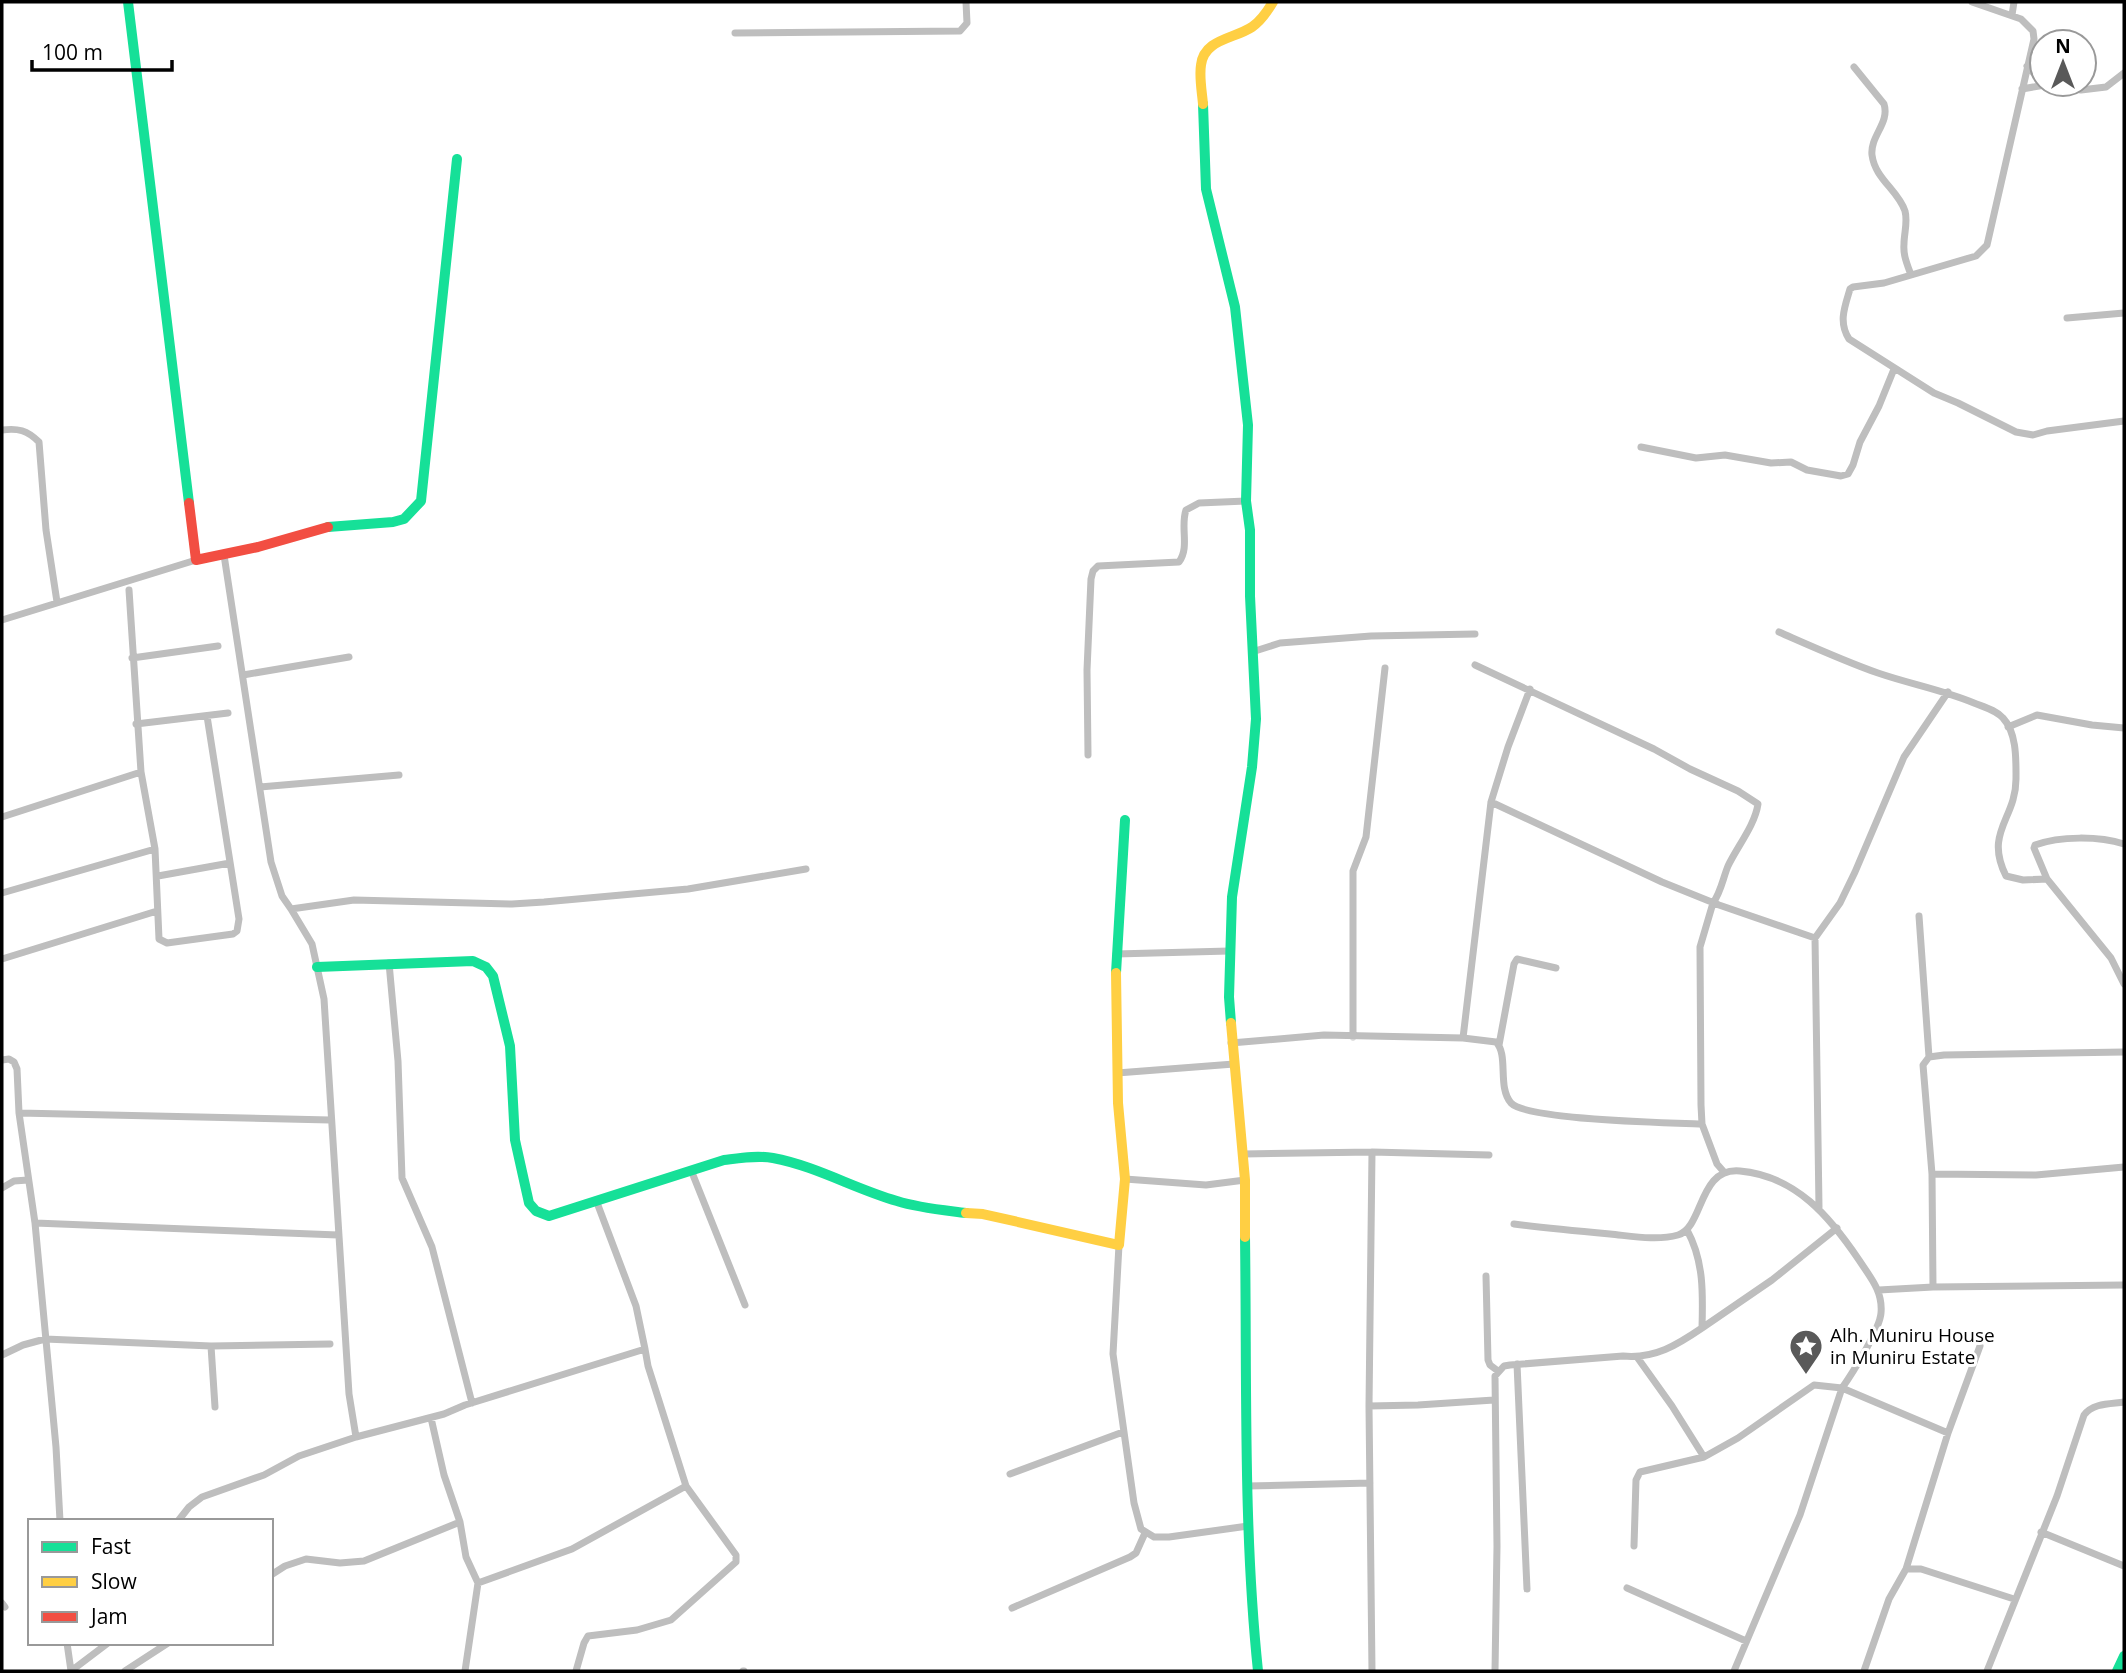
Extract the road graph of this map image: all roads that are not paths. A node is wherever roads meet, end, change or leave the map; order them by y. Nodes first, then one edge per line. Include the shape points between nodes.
1 (128, 2) edge
2 (966, 2) edge
3 (1273, 2) edge
4 (1972, 2) edge
5 (2014, 2) edge
6 (2012, 15) junction
7 (735, 33) dead end
8 (2027, 66) joint
9 (1854, 67) dead end
10 (2124, 73) edge
11 (2028, 88) edge
12 (2098, 88) edge
13 (2022, 89) junction
14 (457, 159) dead end
15 (1911, 275) junction
16 (2124, 313) edge
17 (2067, 318) dead end
18 (1894, 369) junction
19 (2124, 421) edge
20 (2, 430) edge
21 (1641, 447) dead end
22 (1246, 501) junction
23 (224, 555) junction
24 (195, 560) junction
25 (129, 590) dead end
26 (57, 602) junction
27 (2, 620) edge
28 (1779, 632) dead end
29 (1475, 634) dead end
30 (218, 646) dead end
31 (1252, 652) junction
32 (349, 657) dead end
33 (132, 658) junction
34 (1475, 665) dead end
35 (1385, 668) dead end
36 (243, 675) junction
37 (1530, 690) junction
38 (1948, 692) junction
39 (228, 713) dead end
40 (206, 716) junction
41 (136, 724) junction
42 (2008, 727) junction
43 (2124, 728) edge
44 (1088, 755) dead end
45 (141, 772) junction
46 (398, 775) dead end
47 (260, 787) junction
48 (1491, 802) junction
49 (2, 817) edge
50 (1125, 820) dead end
51 (2124, 844) edge
52 (155, 849) junction
53 (230, 863) junction
54 (806, 869) dead end
55 (158, 876) junction
56 (2047, 878) junction
57 (2, 893) edge
58 (1713, 903) junction
59 (291, 909) junction
60 (157, 911) junction
61 (1919, 916) dead end
62 (1815, 938) junction
63 (1229, 951) junction
64 (1116, 954) junction
65 (2, 958) edge
66 (389, 963) junction
67 (317, 967) junction
68 (1556, 968) dead end
69 (2121, 972) edge
70 (2124, 984) edge
71 (1353, 1037) junction
72 (1463, 1038) junction
73 (1231, 1043) junction
74 (1499, 1045) junction
75 (2124, 1052) edge
76 (1929, 1057) junction
77 (2, 1060) edge
78 (1234, 1064) junction
79 (1117, 1073) junction
80 (19, 1113) junction
81 (330, 1120) junction
82 (1702, 1124) junction
83 (1372, 1152) junction
84 (1243, 1154) junction
85 (1489, 1154) dead end
86 (2124, 1167) edge
87 (691, 1170) junction
88 (1724, 1172) junction
89 (1932, 1174) junction
90 (1125, 1179) junction
91 (28, 1180) junction
92 (1245, 1180) junction
93 (2, 1188) edge
94 (596, 1200) junction
95 (1819, 1207) junction
96 (35, 1223) junction
97 (1514, 1224) dead end
98 (1837, 1228) junction
99 (1686, 1230) junction
100 (338, 1235) junction
101 (1119, 1245) junction
102 (1486, 1276) dead end
103 (2124, 1285) edge
104 (1933, 1287) junction
105 (1879, 1290) junction
106 (746, 1305) dead end
107 (1702, 1328) junction
108 (45, 1339) junction
109 (330, 1344) dead end
110 (211, 1346) junction
111 (1980, 1346) dead end
112 (645, 1349) junction
113 (2, 1355) edge
114 (1637, 1357) junction
115 (1517, 1364) junction
116 (1498, 1371) junction
117 (1842, 1388) junction
118 (1494, 1400) junction
119 (2124, 1402) edge
120 (472, 1403) junction
121 (1369, 1406) junction
122 (215, 1407) dead end
123 (431, 1418) junction
124 (1122, 1432) junction
125 (1948, 1433) junction
126 (356, 1437) junction
127 (1704, 1457) junction
128 (1010, 1474) dead end
129 (1370, 1483) junction
130 (687, 1486) junction
131 (1247, 1486) junction
132 (60, 1519) edge
133 (180, 1519) edge
134 (460, 1522) junction
135 (1248, 1526) junction
136 (2041, 1532) junction
137 (1146, 1533) junction
138 (1634, 1546) dead end
139 (2124, 1566) edge
140 (1906, 1569) junction
141 (273, 1574) edge
142 (478, 1583) junction
143 (1627, 1588) dead end
144 (1527, 1589) dead end
145 (2014, 1599) junction
146 (1012, 1608) dead end
147 (1746, 1641) junction
148 (67, 1645) edge
149 (105, 1645) edge
150 (166, 1645) edge
151 (2124, 1656) edge
152 (71, 1671) edge
153 (125, 1671) edge
154 (465, 1671) edge
155 (576, 1671) edge
156 (1258, 1671) edge
157 (1372, 1671) edge
158 (1495, 1671) edge
159 (1734, 1671) edge
160 (1864, 1671) edge
161 (1987, 1671) edge
162 (2118, 1671) edge

1 - 24 street
2 - 7 street via 967,23 960,31
3 - 22 street via 1267,14 1247,30 1209,48 1201,65 1206,189 1235,307 1244,383
4 - 6 street
5 - 6 street
6 - 8 street via 2033,31
8 - 13 street
9 - 15 street via 1886,110 1872,156 1881,178 1905,210 1904,257
10 - 12 street
11 - 13 street
13 - 15 street via 1987,245 1976,256
14 - 23 street via 421,500 404,519 330,526
15 - 18 street via 1853,287 1843,313 1849,339
16 - 17 street
18 - 19 street via 1934,394 2025,435
18 - 21 street via 1848,474 1807,470 1794,462 1771,463 1732,455 1696,458
20 - 26 street via 29,432 39,442
22 - 31 street
22 - 44 street via 1199,503 1186,510 1180,562 1098,566 1093,571
23 - 24 street
23 - 36 street
24 - 26 street
25 - 33 street
26 - 27 street
28 - 38 street via 1880,673
29 - 31 street via 1280,643
30 - 33 street
31 - 63 street via 1255,731
32 - 36 street
33 - 41 street
34 - 37 street
35 - 71 street via 1366,837 1353,871
36 - 47 street
37 - 48 street
37 - 58 street via 1758,804
38 - 42 street via 1990,709
38 - 62 street via 1904,757 1840,903
39 - 40 street
40 - 41 street
40 - 53 street
41 - 45 street
42 - 43 street via 2037,715
42 - 56 street via 2016,753 2016,783 1999,834 1999,859 2006,876
45 - 49 street
45 - 52 street
46 - 47 street
47 - 59 street via 275,880
48 - 58 street
48 - 72 street
50 - 64 street
51 - 56 street via 2064,839 2035,845
52 - 55 street
52 - 57 street
53 - 55 street
53 - 60 street via 239,919 233,934 162,942 157,934
54 - 59 street via 688,889 544,902 354,900
55 - 60 street
56 - 69 street
58 - 62 street
58 - 82 street via 1700,947
59 - 67 street via 312,944
60 - 65 street
61 - 76 street
62 - 95 street
63 - 64 street
63 - 73 street
64 - 79 street
66 - 67 street
66 - 94 street via 472,961 486,967 510,1046 516,1140 529,1203 549,1216
66 - 120 street via 402,1178 432,1247
67 - 81 street via 326,1012
68 - 74 street via 1517,959
69 - 70 street
71 - 72 street
71 - 73 street
72 - 74 street
73 - 78 street
74 - 82 street via 1507,1097 1514,1106 1610,1120
75 - 76 street
76 - 89 street via 1923,1065
77 - 80 street via 9,1059 16,1066
78 - 79 street
78 - 84 street
79 - 90 street
80 - 81 street
80 - 91 street
81 - 100 street
82 - 88 street
83 - 84 street
83 - 85 street
83 - 121 street
84 - 92 street
86 - 89 street via 2036,1175
87 - 94 street
87 - 101 street via 724,1160 772,1158 898,1202 983,1214
87 - 106 street
88 - 95 street via 1739,1170 1776,1180
88 - 99 street via 1708,1190
89 - 104 street
90 - 92 street via 1206,1185
90 - 101 street
91 - 93 street
91 - 96 street
92 - 131 street
94 - 112 street via 636,1306
95 - 98 street
96 - 100 street
96 - 108 street
97 - 99 street via 1657,1238
98 - 105 street
98 - 107 street
99 - 107 street via 1701,1269
100 - 126 street
101 - 124 street via 1113,1354
102 - 116 street via 1488,1360
103 - 104 street
104 - 105 street
105 - 117 street via 1881,1316
107 - 114 street via 1669,1349
108 - 110 street
108 - 113 street
108 - 132 street
109 - 110 street
110 - 122 street
111 - 125 street
112 - 120 street
112 - 130 street
114 - 115 street
114 - 127 street
115 - 116 street
115 - 144 street
116 - 118 street
117 - 125 street
117 - 127 street via 1814,1385
117 - 147 street via 1800,1515
118 - 121 street
118 - 158 street
119 - 136 street via 2095,1406 2084,1415
120 - 123 street
121 - 129 street
123 - 126 street
123 - 134 street
124 - 128 street
124 - 137 street via 1138,1524
125 - 140 street
126 - 133 street via 202,1497
127 - 138 street via 1640,1472
129 - 131 street
129 - 157 street
130 - 142 street via 572,1549
130 - 155 street via 736,1555 736,1562 671,1620 588,1636
131 - 135 street
134 - 141 street via 364,1561 306,1559
134 - 142 street via 466,1557
135 - 137 street via 1169,1537
135 - 156 street
136 - 139 street
136 - 145 street
137 - 146 street via 1130,1557
140 - 145 street via 1921,1569
140 - 160 street via 1889,1599
142 - 154 street
143 - 147 street
145 - 161 street
147 - 159 street
148 - 152 street
149 - 152 street
150 - 153 street
151 - 162 street

